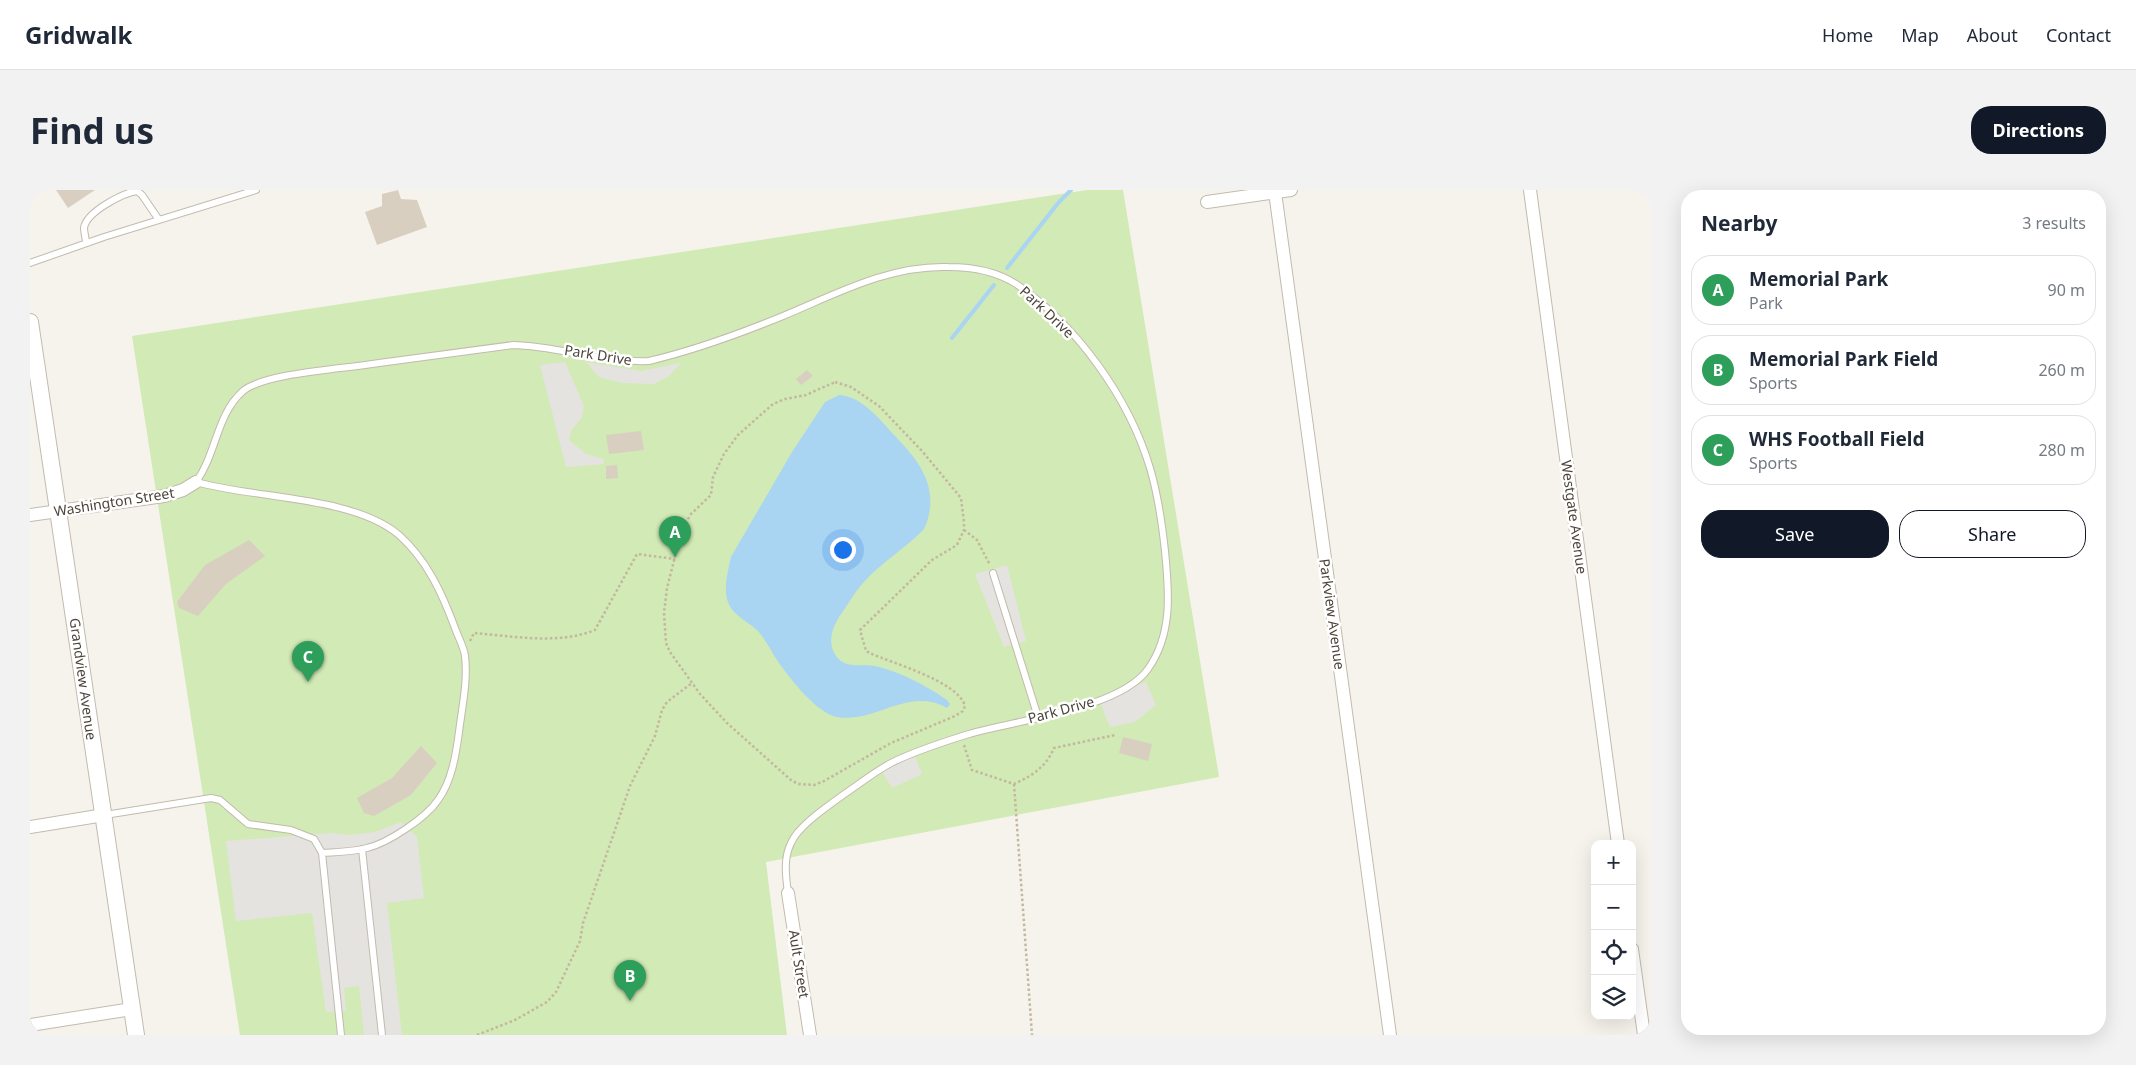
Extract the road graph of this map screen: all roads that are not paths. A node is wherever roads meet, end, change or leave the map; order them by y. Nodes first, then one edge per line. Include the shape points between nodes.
1 (256, 190) edge
2 (1291, 190) edge
3 (1530, 190) edge
4 (1275, 192) junction
5 (1207, 202) dead end
6 (159, 220) junction
7 (86, 243) junction
8 (30, 263) edge
9 (30, 322) edge
10 (196, 482) junction
11 (59, 511) junction
12 (30, 515) edge
13 (993, 574) road end
14 (1038, 717) junction
15 (104, 815) junction
16 (30, 827) edge
17 (1617, 840) edge
18 (362, 849) junction
19 (322, 853) junction
20 (788, 894) joint
21 (1636, 975) edge
22 (132, 1009) junction
23 (30, 1025) edge
24 (136, 1035) edge
25 (341, 1035) edge
26 (382, 1035) edge
27 (810, 1035) edge
28 (1390, 1035) edge
29 (1644, 1035) edge

1 - 6 lane
2 - 4 street
3 - 17 street, Westgate Avenue
4 - 5 street
4 - 28 street, Parkview Avenue
6 - 7 lane
6 - 7 lane via 137,191 124,193 90,216 84,227
7 - 8 lane
9 - 11 street, Grandview Avenue
10 - 11 street, Washington Street via 164,496
10 - 14 lane, Park Drive via 204,471 223,416 232,403 245,390 266,381 513,345 541,346 632,362 649,361 749,330 898,271 926,267 973,268 1014,283 1052,315 1101,369 1118,395 1142,445 1151,470 1162,528 1168,607 1159,650 1147,671 1131,686 1112,695
10 - 18 lane via 223,490 340,508 378,520 422,559 442,594 465,654 466,677 449,778 438,800 400,832
11 - 12 street, Washington Street
11 - 15 street, Grandview Avenue
13 - 14 lane
14 - 20 lane, Park Drive via 962,736 890,764 823,809 791,841 785,865
15 - 16 street
15 - 19 lane via 211,798 220,800 248,824 290,830 314,839
15 - 22 street, Grandview Avenue
18 - 19 lane
18 - 26 lane
19 - 25 lane
20 - 27 street, Ault Street
21 - 29 street
22 - 23 street
22 - 24 street, Grandview Avenue

